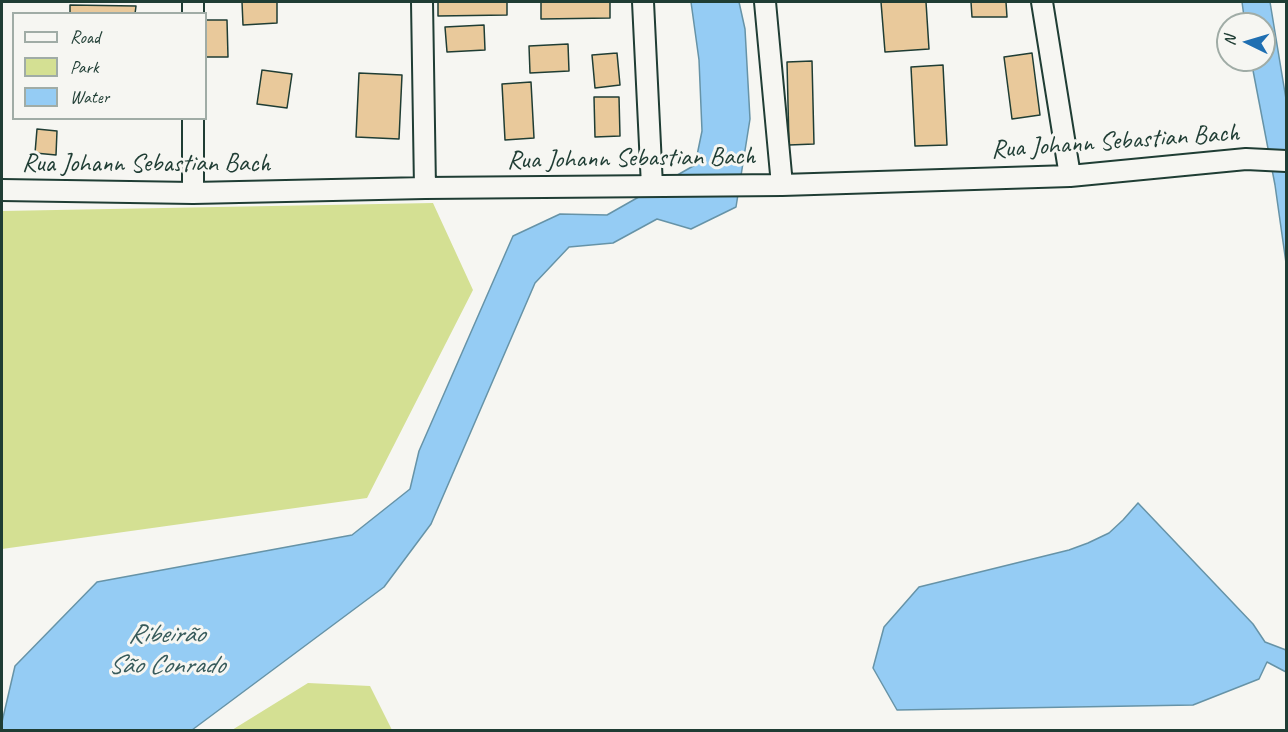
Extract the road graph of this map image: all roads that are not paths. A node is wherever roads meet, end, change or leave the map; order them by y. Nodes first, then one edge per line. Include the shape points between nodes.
1 (422, 2) edge
2 (643, 2) edge
3 (765, 2) edge
4 (1042, 2) edge
5 (193, 120) edge
6 (1287, 161) edge
7 (1070, 176) junction
8 (782, 185) junction
9 (652, 186) junction
10 (425, 188) junction
11 (2, 190) edge
12 (192, 194) junction

1 - 10 street
2 - 9 street
3 - 8 street
4 - 7 street
5 - 12 street
6 - 7 street, Rua Johann Sebastian Bach via 1246,159
7 - 8 street, Rua Johann Sebastian Bach
8 - 9 street, Rua Johann Sebastian Bach
9 - 10 street, Rua Johann Sebastian Bach
10 - 12 street, Rua Johann Sebastian Bach
11 - 12 street, Rua Johann Sebastian Bach

